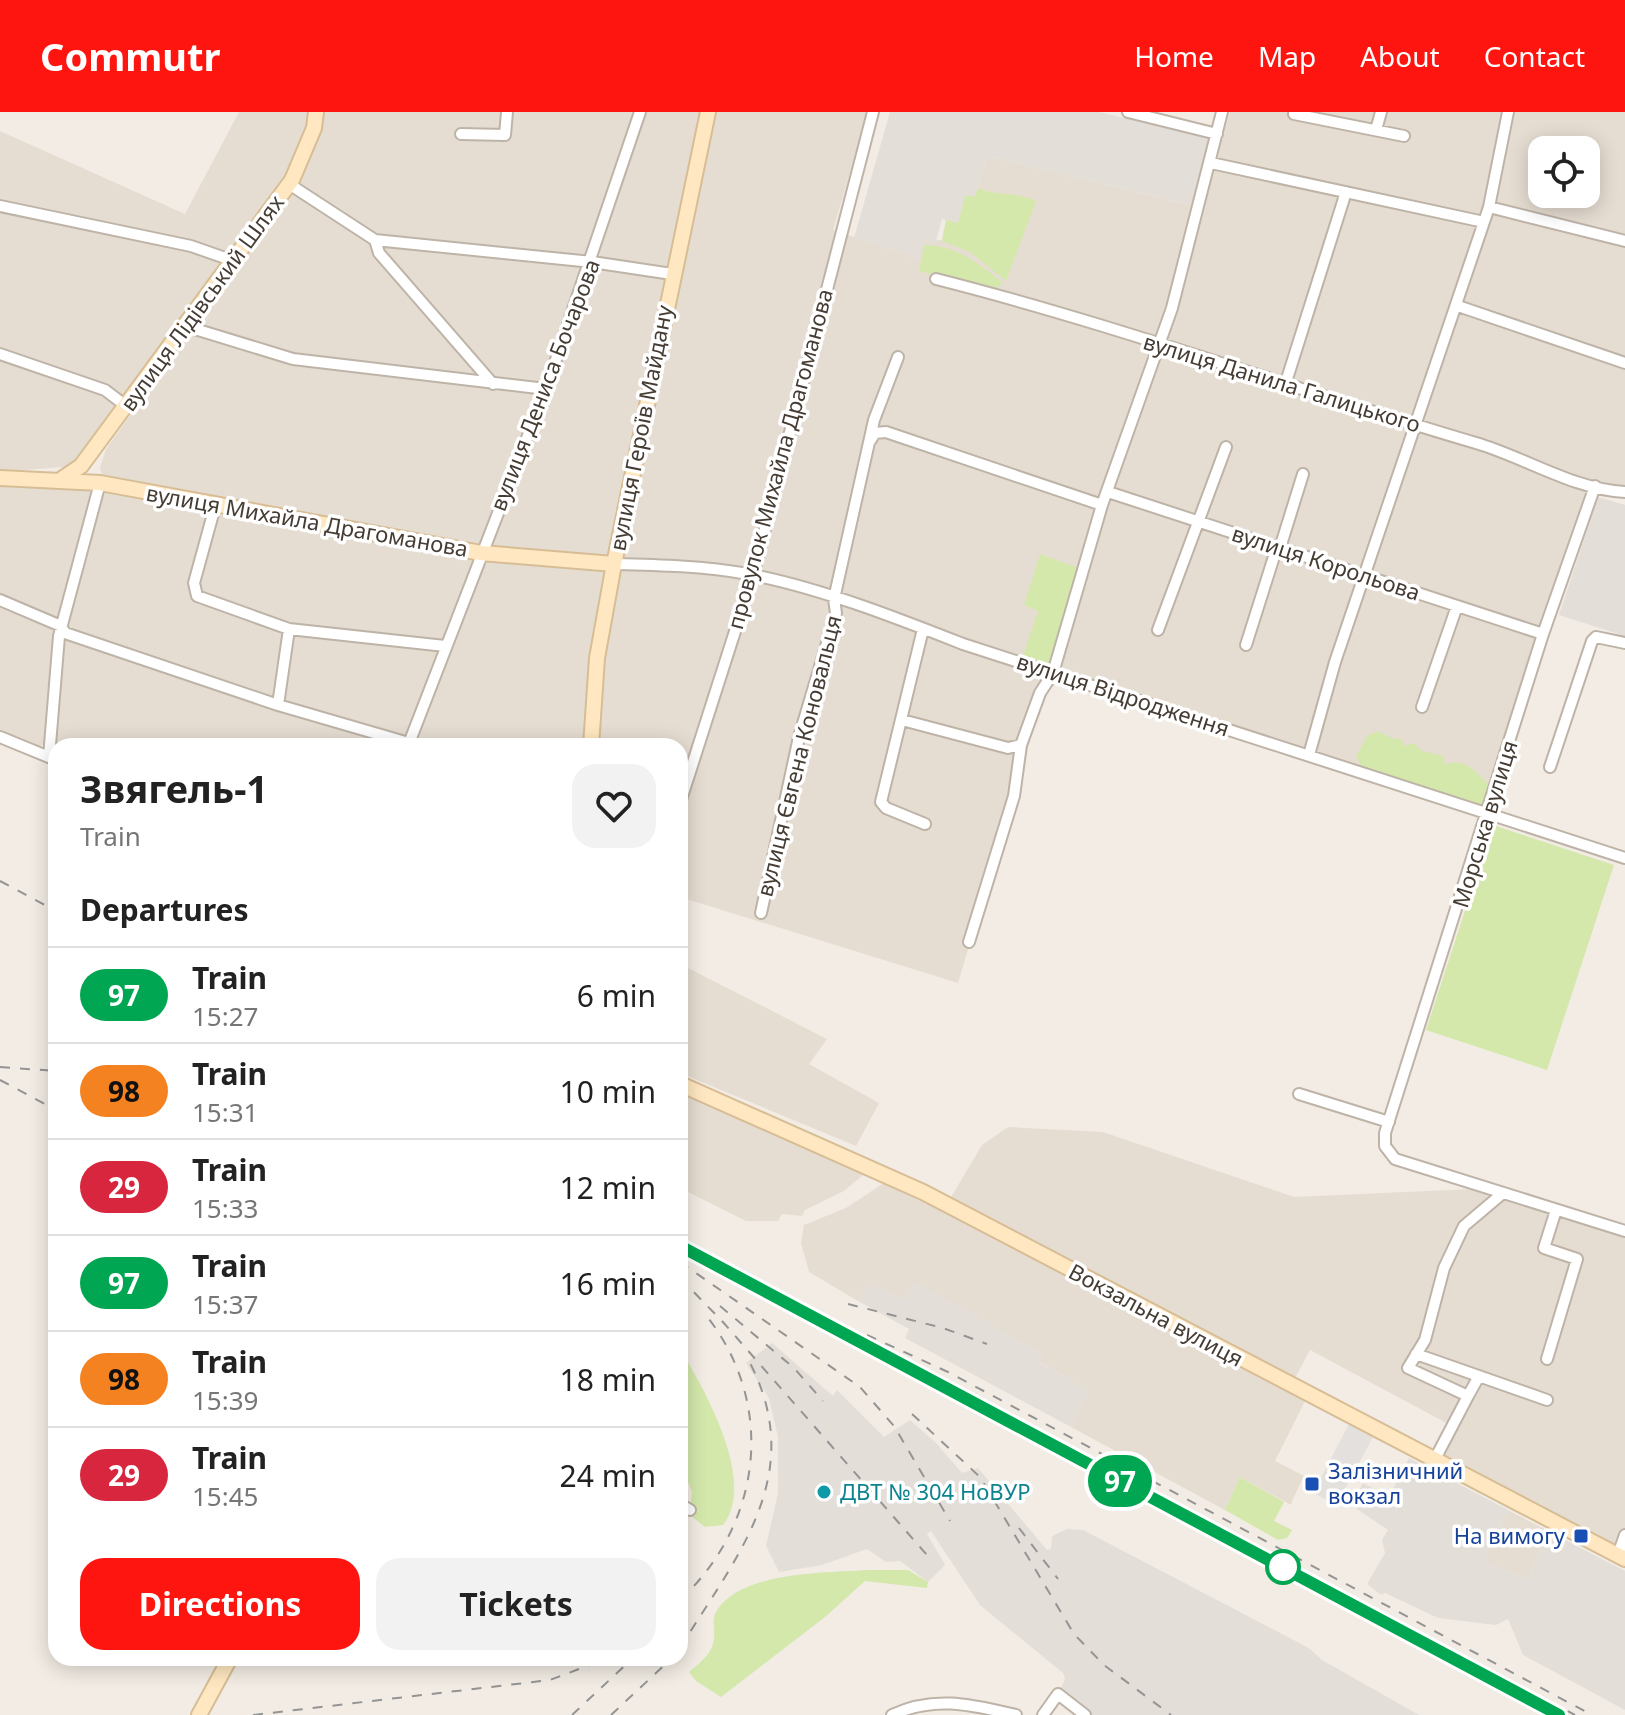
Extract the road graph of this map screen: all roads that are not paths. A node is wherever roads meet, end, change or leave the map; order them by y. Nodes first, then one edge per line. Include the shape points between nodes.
1 (316, 112) edge
2 (507, 112) edge
3 (640, 112) edge
4 (708, 112) edge
5 (873, 112) edge
6 (1128, 112) edge
7 (1222, 112) edge
8 (1381, 112) edge
9 (1508, 112) edge
10 (1294, 114) edge
11 (1376, 130) junction
12 (461, 134) dead end
13 (1217, 134) junction
14 (1404, 136) dead end
15 (1211, 163) junction
16 (289, 184) junction
17 (1346, 192) junction
18 (0, 206) edge
19 (1489, 207) junction
20 (1484, 222) junction
21 (375, 240) junction
22 (1625, 241) edge
23 (231, 260) junction
24 (592, 262) junction
25 (672, 274) junction
26 (936, 279) dead end
27 (1458, 306) junction
28 (185, 326) junction
29 (1159, 344) junction
30 (0, 354) edge
31 (898, 357) dead end
32 (1625, 363) edge
33 (1286, 382) junction
34 (493, 384) junction
35 (546, 389) junction
36 (126, 406) junction
37 (1413, 425) junction
38 (870, 442) junction
39 (1226, 447) dead end
40 (1303, 474) dead end
41 (0, 478) edge
42 (63, 478) junction
43 (100, 483) junction
44 (1595, 486) junction
45 (1108, 492) junction
46 (1625, 492) edge
47 (216, 503) junction
48 (1102, 505) junction
49 (1200, 522) junction
50 (1278, 548) junction
51 (481, 553) junction
52 (614, 564) junction
53 (753, 575) junction
54 (1367, 575) junction
55 (834, 599) junction
56 (0, 600) edge
57 (1457, 606) junction
58 (61, 626) junction
59 (289, 629) junction
60 (923, 629) junction
61 (1158, 630) dead end
62 (1543, 634) junction
63 (1625, 643) edge
64 (1246, 645) dead end
65 (445, 646) junction
66 (1053, 673) junction
67 (278, 705) junction
68 (1422, 707) dead end
69 (902, 720) junction
70 (0, 737) edge
71 (54, 738) edge
72 (389, 738) edge
73 (414, 738) edge
74 (592, 738) edge
75 (1021, 745) junction
76 (1309, 755) junction
77 (48, 756) edge
78 (1550, 767) dead end
79 (688, 778) edge
80 (1489, 812) junction
81 (925, 824) dead end
82 (1625, 858) edge
83 (761, 913) dead end
84 (969, 942) dead end
85 (688, 1088) edge
86 (1299, 1094) dead end
87 (1389, 1122) junction
88 (1503, 1193) junction
89 (1556, 1210) junction
90 (1625, 1231) edge
91 (1416, 1354) junction
92 (1547, 1359) dead end
93 (1479, 1376) junction
94 (1468, 1396) junction
95 (1547, 1400) dead end
96 (1435, 1459) junction
97 (1625, 1535) edge
98 (1622, 1557) edge
99 (226, 1666) edge
100 (199, 1715) edge
101 (892, 1715) edge
102 (1016, 1715) edge
103 (1043, 1715) edge
104 (1085, 1715) edge

1 - 16 street, вулиця Лідівський Шлях
2 - 12 street via 505,135
3 - 24 street, вулиця Дениса Бочарова
4 - 25 street, вулиця Героїв Майдану
5 - 53 street, провулок Михайла Драгоманова
6 - 13 street
7 - 13 street
8 - 11 street
9 - 19 street
10 - 11 street
11 - 14 street
13 - 15 street
15 - 17 street
15 - 29 street
16 - 21 street
16 - 23 street, вулиця Лідівський Шлях
17 - 20 street
17 - 33 street
18 - 23 street via 191,246
19 - 20 street
19 - 22 street
20 - 27 street
21 - 24 street
21 - 34 street via 379,253
23 - 28 street, вулиця Лідівський Шлях
24 - 25 street
24 - 35 street, вулиця Дениса Бочарова
25 - 52 street, вулиця Героїв Майдану
26 - 29 street, вулиця Данила Галицького
27 - 32 street
27 - 37 street
28 - 34 street via 293,359
28 - 36 street, вулиця Лідівський Шлях
29 - 33 street, вулиця Данила Галицького
29 - 45 street
30 - 36 street via 105,390
31 - 38 street, вулиця Євгена Коновальця
33 - 37 street, вулиця Данила Галицького
34 - 35 street
35 - 51 street, вулиця Дениса Бочарова
36 - 42 street, вулиця Лідівський Шлях via 81,466
37 - 44 street, вулиця Данила Галицького
37 - 54 street
38 - 48 street via 875,433 886,432
38 - 55 street, вулиця Євгена Коновальця
39 - 49 street
40 - 50 street
41 - 42 street, вулиця Михайла Драгоманова
42 - 43 street, вулиця Михайла Драгоманова
43 - 47 street, вулиця Михайла Драгоманова
43 - 58 street
44 - 46 street, вулиця Данила Галицького
44 - 62 street, Морська вулиця
45 - 48 street
45 - 49 street, вулиця Корольова
47 - 51 street, вулиця Михайла Драгоманова
47 - 59 street via 193,592
48 - 66 street
49 - 50 street, вулиця Корольова
49 - 61 street
50 - 54 street, вулиця Корольова
50 - 64 street
51 - 52 street, вулиця Михайла Драгоманова
51 - 65 street, вулиця Дениса Бочарова
52 - 53 street, вулиця Відродження
52 - 74 street, вулиця Героїв Майдану via 597,658
53 - 55 street, вулиця Відродження
53 - 79 street, провулок Михайла Драгоманова
54 - 57 street, вулиця Корольова
54 - 76 street
55 - 60 street, вулиця Відродження
55 - 83 street, вулиця Євгена Коновальця via 836,613 799,737
56 - 58 street
57 - 62 street, вулиця Корольова
57 - 68 street
58 - 67 street via 65,633
58 - 71 street
59 - 65 street
59 - 67 street
60 - 66 street, вулиця Відродження
60 - 69 street
62 - 80 street, Морська вулиця
63 - 78 street via 1596,637 1592,641
65 - 73 street, вулиця Дениса Бочарова
66 - 75 street
66 - 76 street, вулиця Відродження
67 - 72 street
69 - 75 street via 1008,748
69 - 81 street via 881,802
70 - 77 street
75 - 84 street via 1014,796
76 - 80 street, вулиця Відродження
80 - 82 street, вулиця Відродження
80 - 87 street, Морська вулиця
85 - 96 street, Вокзальна вулиця via 890,1176
86 - 87 street
87 - 88 street, Морська вулиця via 1385,1146 1395,1159
88 - 89 street
88 - 91 street via 1464,1226
89 - 90 street
89 - 92 street via 1544,1248 1577,1259
91 - 93 street
91 - 94 street via 1408,1368
93 - 94 street
93 - 95 street
94 - 96 street
96 - 98 street, Вокзальна вулиця
97 - 98 street
99 - 100 street
101 - 102 street via 927,1703 961,1702
103 - 104 street via 1058,1694

